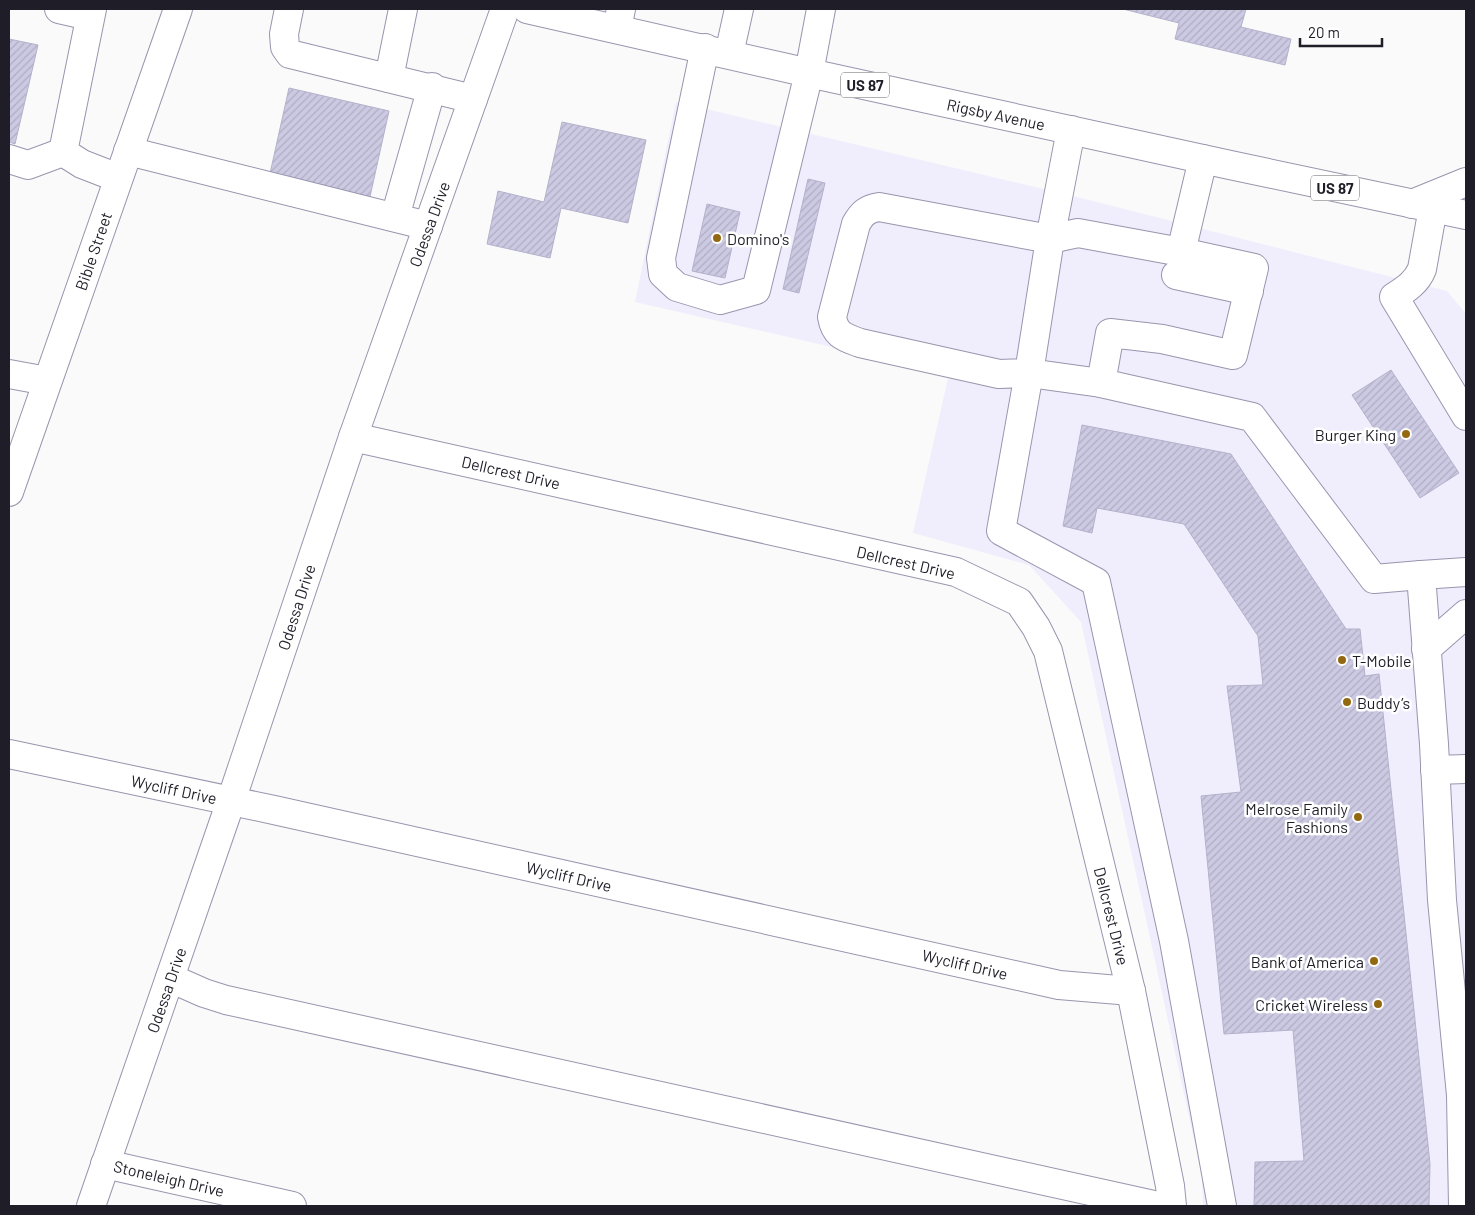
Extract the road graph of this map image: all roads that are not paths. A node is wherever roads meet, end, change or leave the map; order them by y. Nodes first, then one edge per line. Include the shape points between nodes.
1 (59, 9) edge
2 (178, 9) edge
3 (290, 9) edge
4 (404, 9) edge
5 (506, 9) edge
6 (528, 9) edge
7 (740, 9) edge
8 (822, 9) edge
9 (91, 12) edge
10 (618, 19) edge
11 (717, 51) junction
12 (809, 73) junction
13 (389, 78) junction
14 (432, 88) junction
15 (474, 98) junction
16 (1071, 130) junction
17 (128, 151) junction
18 (63, 152) junction
19 (9, 159) edge
20 (1203, 159) junction
21 (118, 178) junction
22 (1466, 182) edge
23 (1423, 206) junction
24 (1465, 216) edge
25 (395, 218) junction
26 (428, 226) junction
27 (1050, 239) junction
28 (1179, 264) junction
29 (1029, 373) junction
30 (9, 374) edge
31 (47, 381) junction
32 (1100, 383) junction
33 (1466, 416) edge
34 (353, 437) junction
35 (9, 492) edge
36 (1466, 572) edge
37 (1421, 575) junction
38 (1466, 614) edge
39 (1426, 649) junction
40 (9, 754) edge
41 (1466, 769) edge
42 (1435, 770) junction
43 (231, 802) junction
44 (170, 978) junction
45 (1131, 992) junction
46 (1464, 1149) edge
47 (106, 1164) junction
48 (91, 1206) edge
49 (292, 1206) edge
50 (1158, 1206) edge
51 (1172, 1206) edge
52 (1222, 1206) edge
53 (1463, 1206) edge

1 - 9 street
2 - 17 street, Bible Street
3 - 13 street via 284,34 285,47 290,54
4 - 13 street
5 - 15 street, Odessa Drive
6 - 10 street, Rigsby Avenue / US 87
7 - 11 street
8 - 12 street
9 - 18 street
10 - 11 street, Rigsby Avenue / US 87
11 - 12 street, Rigsby Avenue / US 87
11 - 12 street via 661,258 663,274 677,287 720,300 756,290
12 - 16 street, Rigsby Avenue / US 87
13 - 14 street
14 - 15 street
14 - 25 street
15 - 26 street, Odessa Drive
16 - 20 street, Rigsby Avenue / US 87
16 - 27 street
17 - 21 street, Bible Street
17 - 25 street
18 - 19 street via 28,164
18 - 21 street via 82,164
20 - 23 street, Rigsby Avenue / US 87
20 - 28 street
21 - 31 street, Bible Street
22 - 23 street
23 - 24 street, Rigsby Avenue / US 87
23 - 33 street via 1422,269 1412,284 1394,297
25 - 26 street
26 - 34 street, Odessa Drive
27 - 28 street via 1078,233
27 - 29 street
27 - 29 street via 879,207 869,208 856,224 832,316 834,328 842,336 860,343 999,374
28 - 32 street via 1254,268 1233,356 1104,326
29 - 32 street
29 - 52 street via 1001,531 1096,582 1174,941
30 - 31 street
31 - 35 street, Bible Street
32 - 37 street via 1252,417 1374,579
34 - 43 street, Odessa Drive
34 - 45 street, Dellcrest Drive via 956,572 1019,602 1048,651
36 - 37 street
37 - 39 street
38 - 39 street
39 - 42 street
40 - 43 street, Wycliff Drive
41 - 42 street
42 - 46 street via 1442,900
43 - 44 street, Odessa Drive
43 - 45 street, Wycliff Drive via 1059,985
44 - 47 street, Odessa Drive
44 - 50 street via 226,1000
45 - 51 street, Dellcrest Drive
46 - 53 street
47 - 48 street, Odessa Drive
47 - 49 street, Stoneleigh Drive

